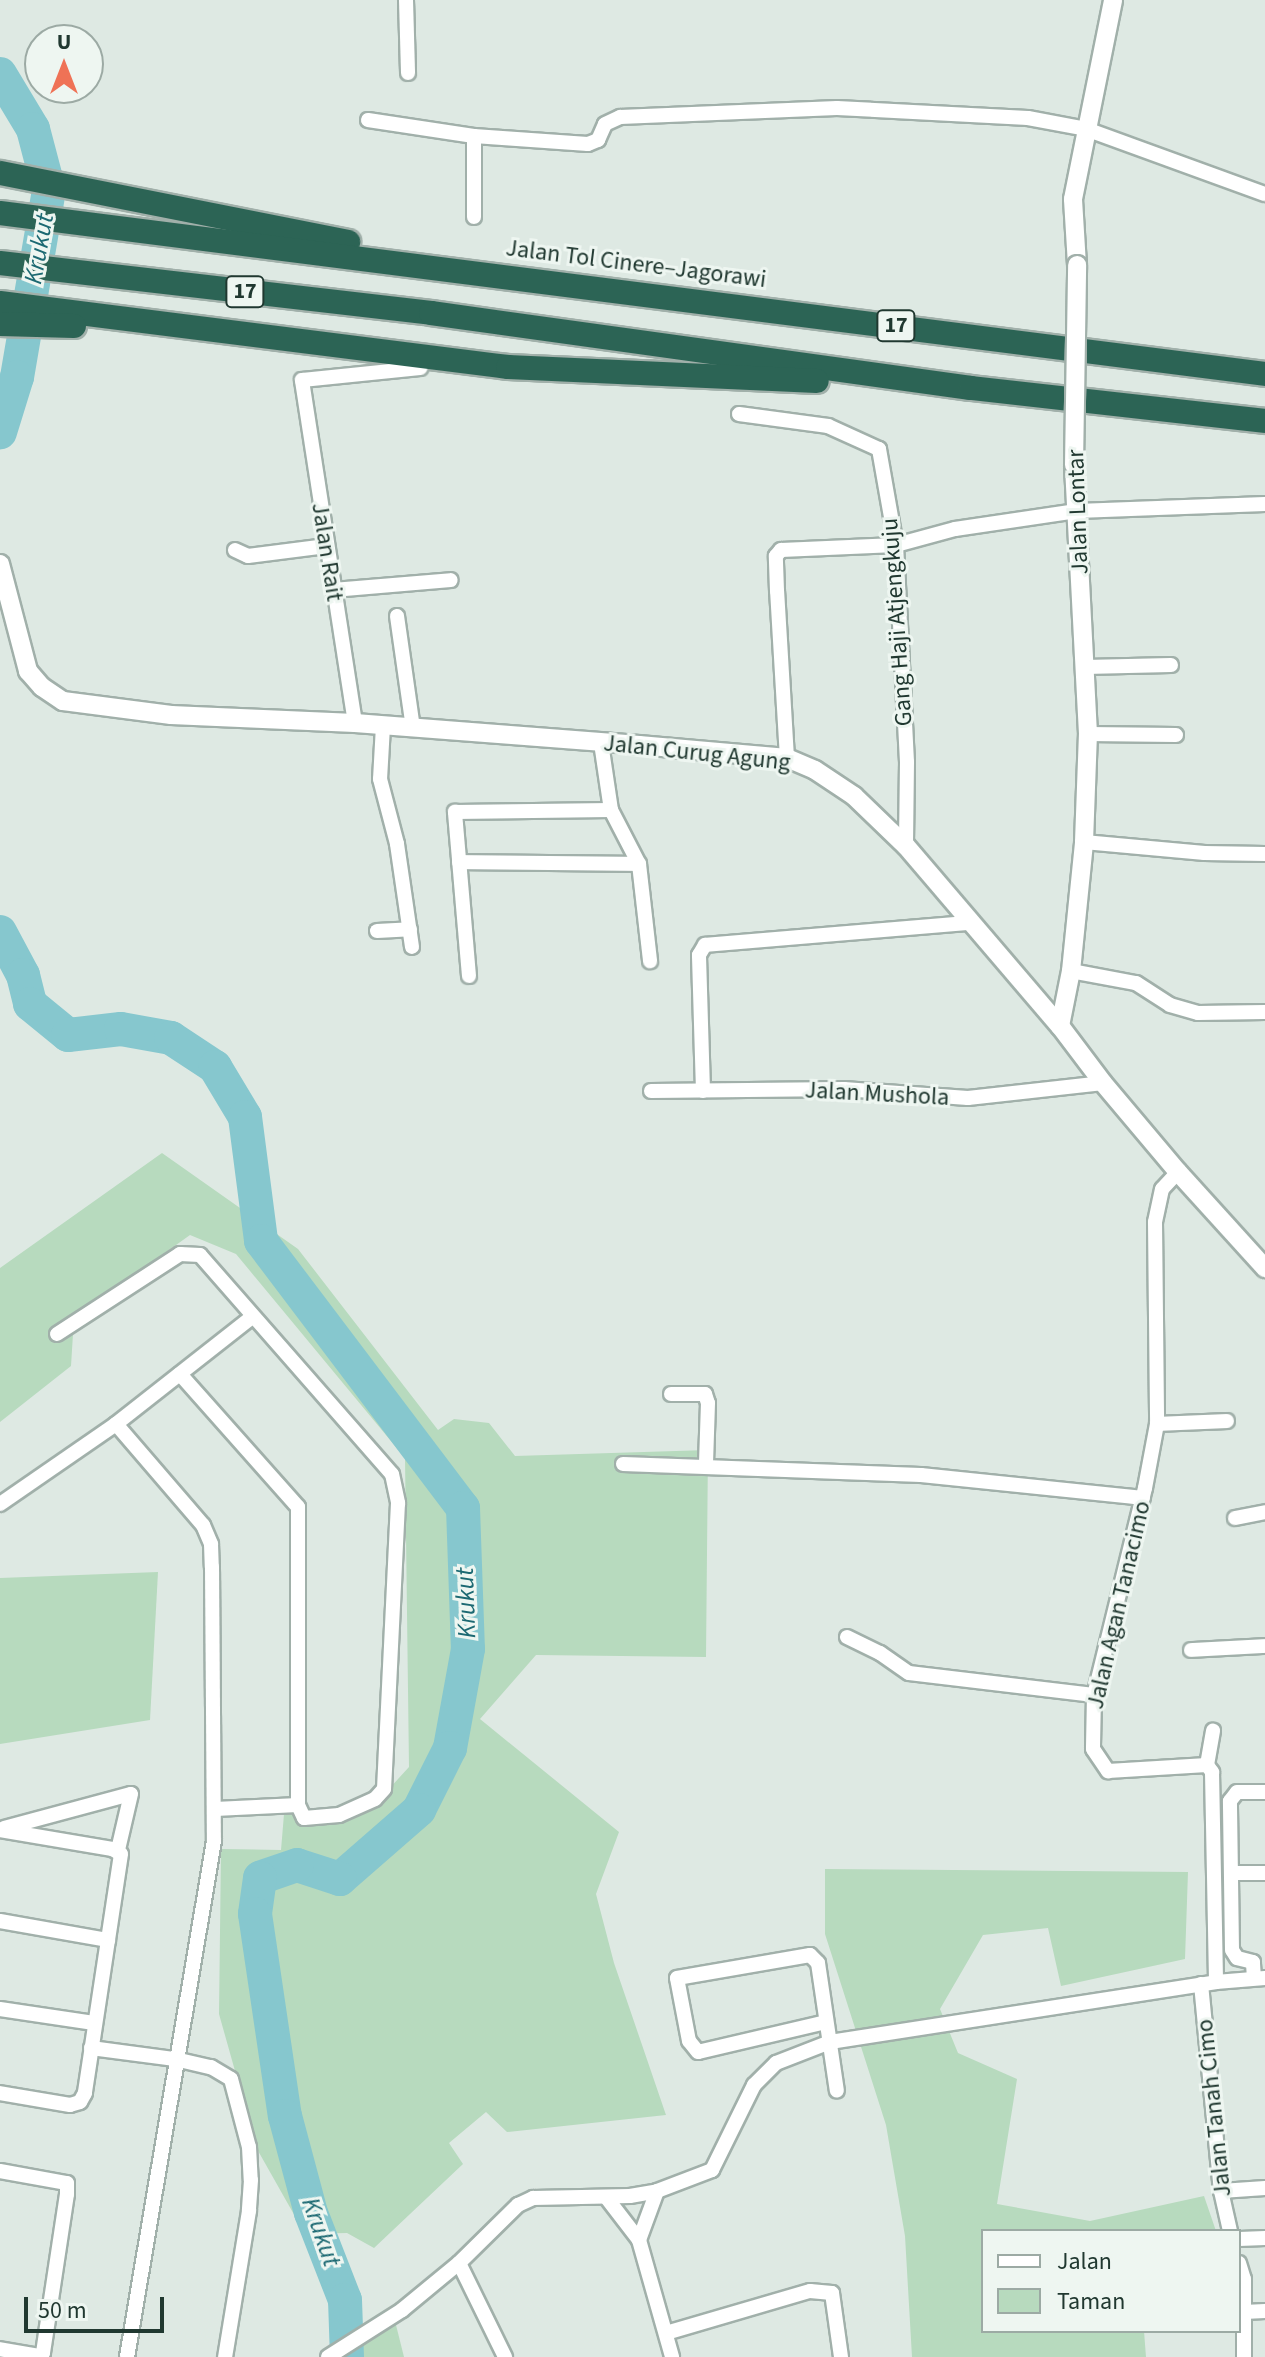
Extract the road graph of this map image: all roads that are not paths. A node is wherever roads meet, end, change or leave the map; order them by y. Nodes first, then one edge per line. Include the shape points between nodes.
1 (406, 0) edge
2 (1113, 0) edge
3 (408, 73) dead end
4 (368, 120) dead end
5 (1086, 129) junction
6 (474, 136) junction
7 (0, 173) edge
8 (1265, 194) edge
9 (0, 213) edge
10 (474, 217) dead end
11 (0, 263) edge
12 (527, 278) junction
13 (0, 303) edge
14 (41, 316) junction
15 (0, 324) edge
16 (420, 368) dead end
17 (1265, 374) edge
18 (971, 388) junction
19 (739, 414) dead end
20 (1265, 421) edge
21 (1265, 504) edge
22 (1077, 511) junction
23 (896, 545) junction
24 (326, 546) junction
25 (235, 550) dead end
26 (0, 564) edge
27 (451, 580) dead end
28 (333, 590) junction
29 (397, 616) dead end
30 (1171, 665) dead end
31 (1085, 667) junction
32 (355, 723) junction
33 (383, 726) junction
34 (413, 728) junction
35 (1088, 734) junction
36 (1176, 735) dead end
37 (601, 743) junction
38 (787, 758) junction
39 (611, 810) junction
40 (1084, 842) junction
41 (906, 846) junction
42 (1265, 854) edge
43 (459, 862) junction
44 (639, 864) junction
45 (969, 923) junction
46 (410, 929) junction
47 (377, 931) dead end
48 (412, 947) dead end
49 (650, 961) dead end
50 (1071, 971) junction
51 (469, 976) dead end
52 (1265, 1012) edge
53 (1060, 1026) junction
54 (1103, 1083) junction
55 (651, 1091) dead end
56 (703, 1091) junction
57 (1178, 1172) junction
58 (1265, 1268) edge
59 (252, 1317) junction
60 (57, 1334) dead end
61 (180, 1374) junction
62 (671, 1394) dead end
63 (1227, 1421) dead end
64 (116, 1424) junction
65 (1157, 1424) junction
66 (623, 1464) dead end
67 (706, 1464) junction
68 (1143, 1498) junction
69 (0, 1504) edge
70 (1265, 1512) edge
71 (1235, 1518) dead end
72 (847, 1637) dead end
73 (1265, 1646) edge
74 (1191, 1650) dead end
75 (1094, 1695) junction
76 (1213, 1731) dead end
77 (1207, 1765) junction
78 (1265, 1792) edge
79 (298, 1805) junction
80 (215, 1809) junction
81 (0, 1829) edge
82 (118, 1850) junction
83 (1231, 1873) junction
84 (1265, 1873) edge
85 (0, 1921) edge
86 (108, 1940) junction
87 (1259, 1978) edge
88 (1216, 1982) junction
89 (1201, 1984) junction
90 (0, 2009) edge
91 (826, 2022) junction
92 (94, 2023) junction
93 (830, 2042) junction
94 (91, 2048) junction
95 (175, 2059) junction
96 (837, 2091) dead end
97 (0, 2093) edge
98 (0, 2171) edge
99 (1265, 2188) edge
100 (657, 2191) junction
101 (1221, 2191) junction
102 (606, 2197) junction
103 (1230, 2229) edge
104 (1265, 2238) edge
105 (1241, 2239) edge
106 (639, 2240) junction
107 (459, 2263) junction
108 (1241, 2269) edge
109 (1265, 2311) edge
110 (1244, 2312) junction
111 (666, 2333) junction
112 (0, 2349) edge
113 (127, 2357) edge
114 (225, 2357) edge
115 (328, 2357) edge
116 (505, 2357) edge
117 (672, 2357) edge
118 (841, 2357) edge
119 (1244, 2357) edge

1 - 3 street
2 - 5 street, Jalan Lontar
4 - 6 street
5 - 6 street via 1028,118 837,108 620,117 605,124 598,140 588,144
5 - 8 street
5 - 22 street, Jalan Lontar, bridge via 1073,199
6 - 10 street
7 - 12 highway
9 - 12 highway, Jalan Tol Cinere–Jagorawi / 17
11 - 18 highway, 17 via 431,313
12 - 17 highway, Jalan Tol Cinere–Jagorawi / 17
13 - 14 highway
14 - 15 highway
14 - 18 highway via 508,367
16 - 24 street, Jalan Rait via 302,380
18 - 20 highway, 17
19 - 23 street, Gang Haji Atjengkuju via 828,426 879,449
21 - 22 street
22 - 23 street via 955,529
22 - 31 street, Jalan Lontar
23 - 38 street via 778,552
23 - 41 street, Gang Haji Atjengkuju
24 - 25 street via 248,556
24 - 28 street, Jalan Rait
26 - 32 street, Jalan Curug Agung via 28,671 63,701 171,715
27 - 28 street
28 - 32 street, Jalan Rait
29 - 34 street
30 - 31 street
31 - 35 street, Jalan Lontar
32 - 33 street, Jalan Curug Agung
33 - 34 street, Jalan Curug Agung
33 - 46 street via 380,779
34 - 37 street, Jalan Curug Agung
35 - 36 street
35 - 40 street, Jalan Lontar
37 - 38 street, Jalan Curug Agung
37 - 39 street
38 - 41 street, Jalan Curug Agung via 854,796
39 - 43 street via 455,812
39 - 44 street
40 - 42 street
40 - 50 street, Jalan Lontar
41 - 45 street, Jalan Curug Agung
43 - 44 street
43 - 51 street
44 - 49 street
45 - 53 street, Jalan Curug Agung
45 - 56 street via 701,947
46 - 47 street
46 - 48 street
50 - 52 street via 1136,983 1170,1005 1198,1013
50 - 53 street, Jalan Lontar
53 - 54 street, Jalan Curug Agung
54 - 56 street, Jalan Mushola via 968,1098 844,1089
54 - 57 street, Jalan Curug Agung
55 - 56 street, Jalan Mushola
57 - 58 street, Jalan Curug Agung
57 - 65 street, Jalan Agan Tanacimo via 1162,1189 1155,1222
59 - 60 street via 200,1255 187,1253
59 - 61 street
59 - 79 street via 392,1474 398,1503 384,1789 375,1799 339,1815 304,1818
61 - 64 street
61 - 79 street via 298,1507
62 - 67 street via 705,1394
63 - 65 street
64 - 69 street
64 - 80 street via 188,1505 211,1544
65 - 68 street, Jalan Agan Tanacimo
66 - 67 street
67 - 68 street via 921,1475
68 - 75 street, Jalan Agan Tanacimo
70 - 71 street
72 - 75 street via 909,1673
73 - 74 street
75 - 77 street, Jalan Agan Tanacimo via 1093,1749 1108,1771
76 - 77 street
77 - 88 street via 1212,1772
78 - 83 street via 1231,1796
79 - 80 street
80 - 95 street via 211,1865
81 - 82 street
81 - 82 street via 131,1794
82 - 86 street via 121,1860
83 - 84 street
83 - 87 street via 1232,1950 1253,1962
85 - 86 street
86 - 92 street
87 - 88 street
88 - 89 street
89 - 93 street
89 - 101 street, Jalan Tanah Cimo
90 - 92 street
91 - 91 street via 818,1963 810,1955 677,1978 689,2041 698,2052
91 - 93 street
92 - 94 street
93 - 96 street
93 - 100 street via 776,2063 754,2085 712,2170
94 - 95 street
94 - 97 street via 80,2102 70,2105
95 - 113 street
95 - 114 street via 211,2067 231,2079 249,2147 249,2211
98 - 112 street via 67,2183 67,2194 43,2353
99 - 101 street
100 - 102 street
100 - 106 street
101 - 103 street, Jalan Tanah Cimo
102 - 106 street
102 - 107 street via 533,2198 518,2205
104 - 105 street
106 - 111 street
107 - 115 street via 402,2310
107 - 116 street
108 - 110 street
109 - 110 street
110 - 119 street
111 - 117 street
111 - 118 street via 810,2291 832,2293

